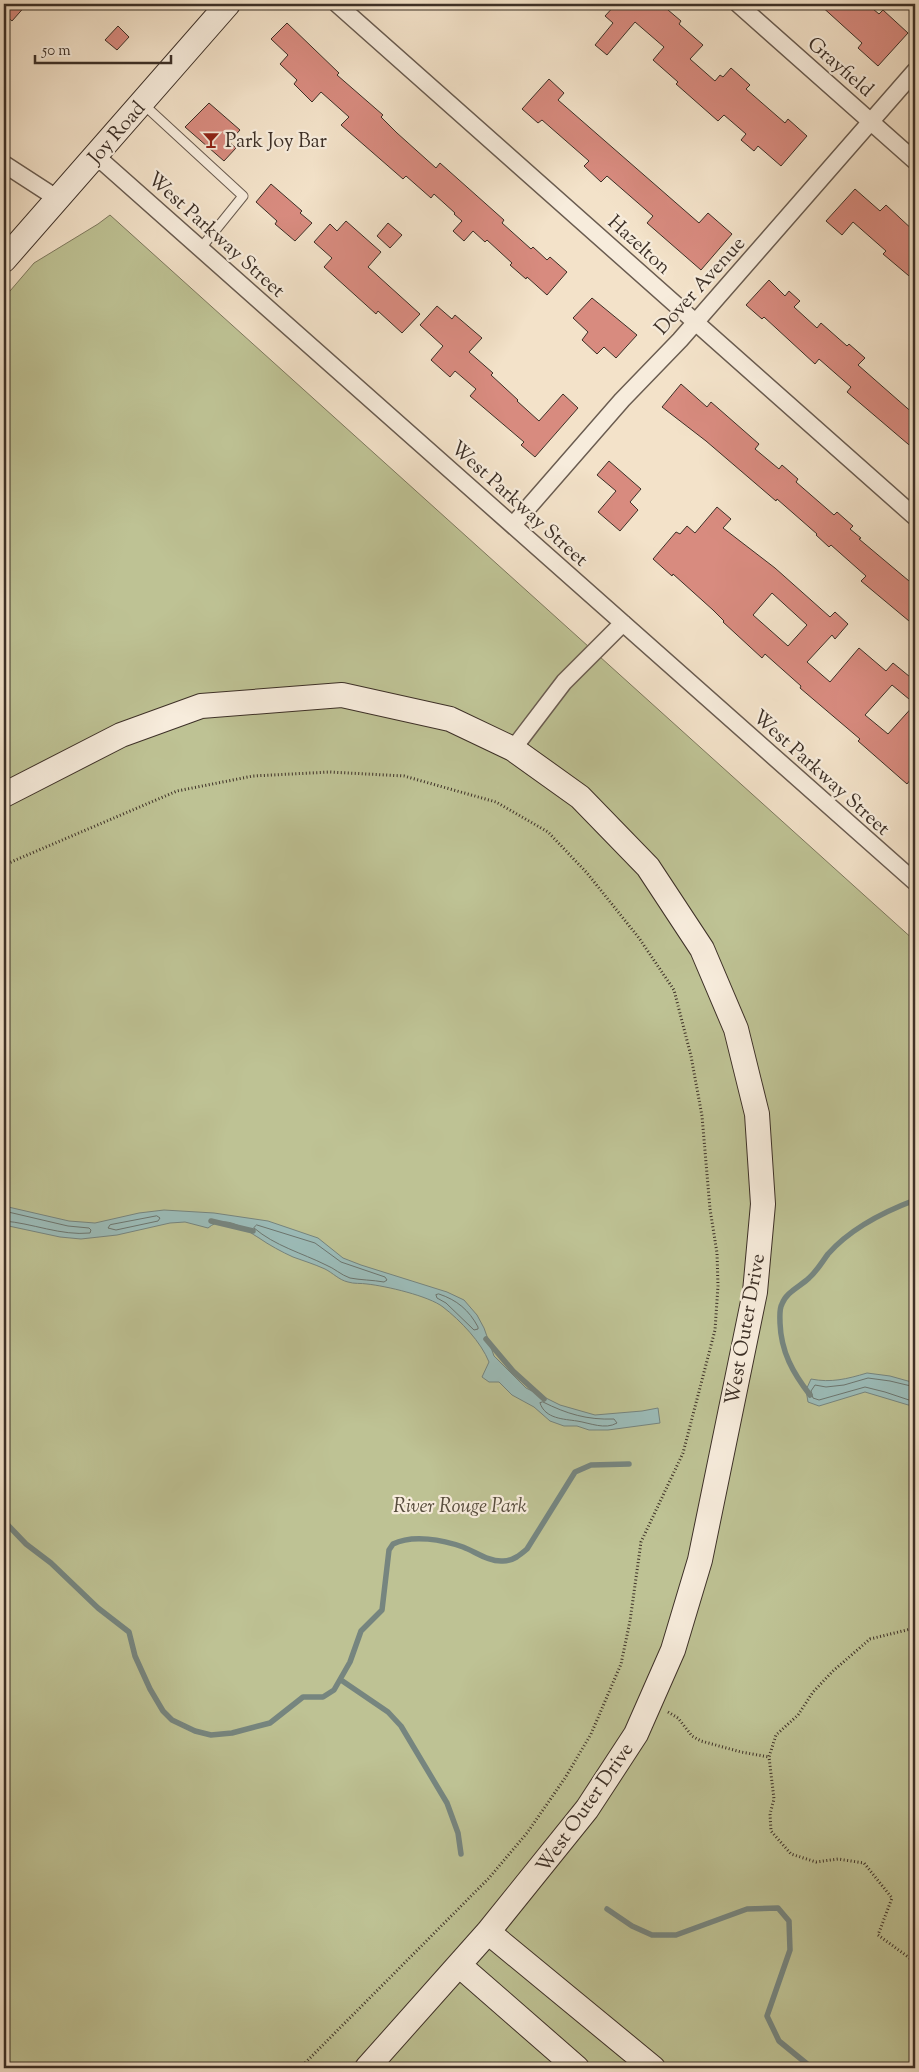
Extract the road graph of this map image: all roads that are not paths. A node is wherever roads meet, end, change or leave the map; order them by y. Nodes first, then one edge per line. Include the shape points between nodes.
1 (337, 4) edge
2 (738, 4) edge
3 (224, 5) edge
4 (915, 71) edge
5 (142, 103) junction
6 (871, 122) junction
7 (96, 155) junction
8 (915, 161) edge
9 (4, 164) edge
10 (58, 199) junction
11 (201, 248) junction
12 (4, 260) edge
13 (696, 322) junction
14 (915, 517) edge
15 (512, 525) junction
16 (623, 623) junction
17 (513, 749) junction
18 (4, 795) edge
19 (915, 882) edge
20 (488, 1932) junction
21 (459, 1964) junction
22 (367, 2068) edge
23 (577, 2068) edge
24 (652, 2068) edge

1 - 13 street, Hazelton
2 - 6 street, Grayfield
3 - 5 main road, Joy Road
4 - 6 street, Dover Avenue
5 - 7 main road, Joy Road
5 - 11 lane via 243,196
6 - 8 street, Grayfield
6 - 13 street, Dover Avenue
7 - 10 main road, Joy Road
7 - 11 street, West Parkway Street
9 - 10 street
10 - 12 main road, Joy Road
11 - 15 street, West Parkway Street
13 - 14 street, Hazelton
13 - 15 street, Dover Avenue
15 - 16 street, West Parkway Street
16 - 17 street via 564,682
16 - 19 street, West Parkway Street
17 - 18 main road, West Outer Drive via 450,719 342,695 201,706 121,735
17 - 20 main road, West Outer Drive via 580,797 648,867 702,949 736,1030 757,1114 763,1204 755,1292 700,1560 673,1650 636,1734 587,1810
20 - 21 main road, West Outer Drive
20 - 24 main road
21 - 22 main road, West Outer Drive
21 - 23 main road

